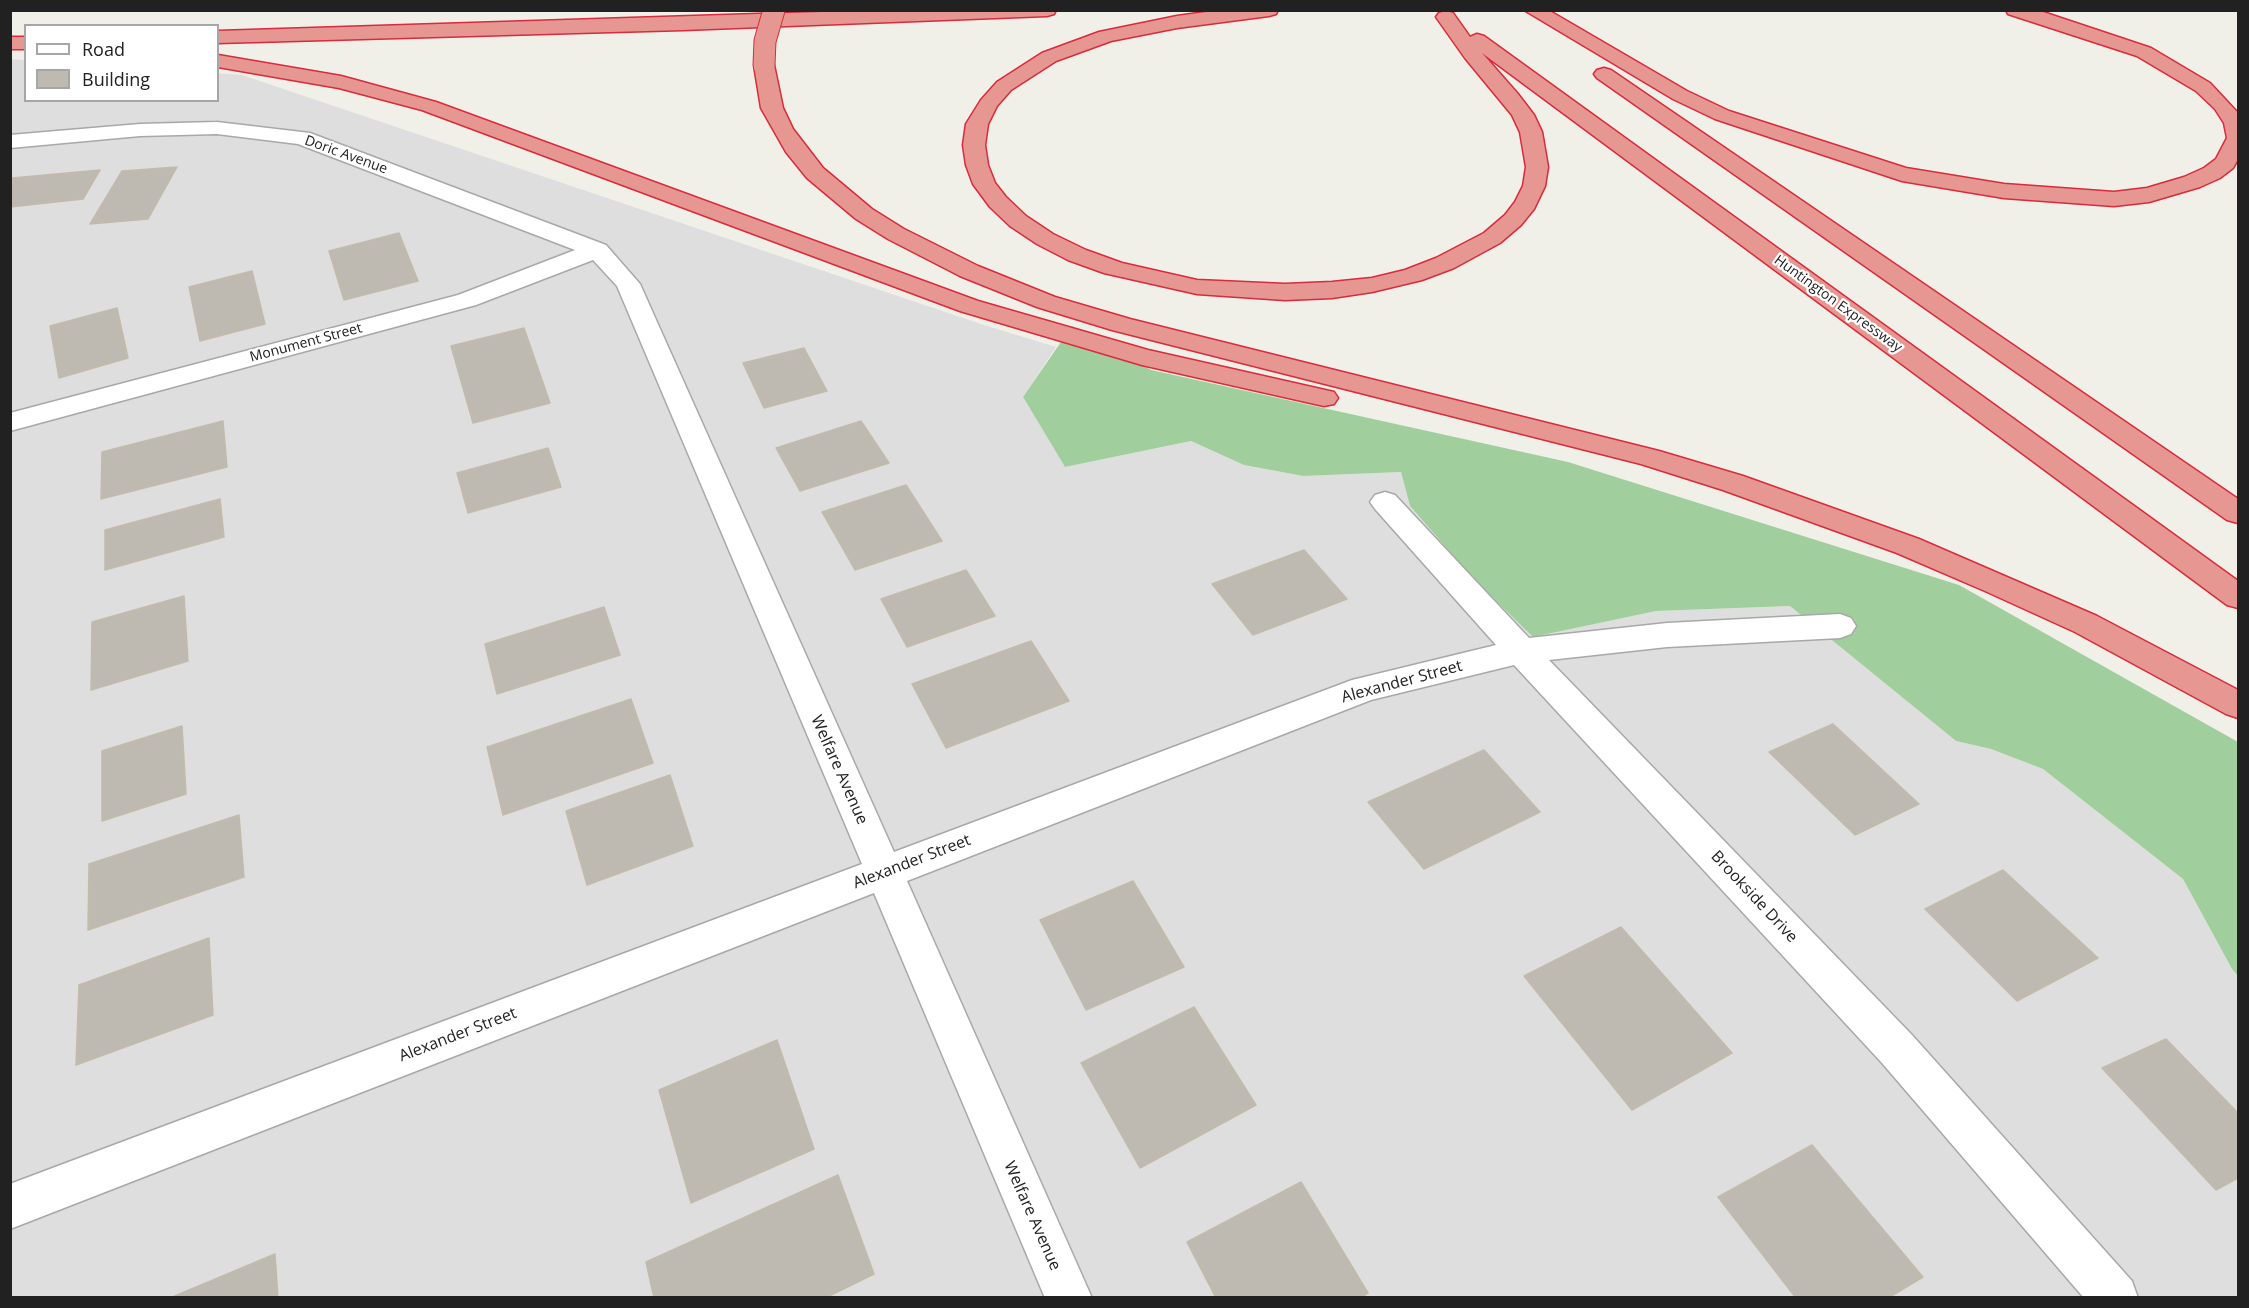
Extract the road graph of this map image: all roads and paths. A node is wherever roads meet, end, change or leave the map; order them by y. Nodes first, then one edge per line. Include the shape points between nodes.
1 (774, 10) edge
2 (1047, 10) edge
3 (1269, 10) edge
4 (1513, 10) edge
5 (1533, 10) edge
6 (2014, 10) edge
7 (1441, 13) edge
8 (219, 37) edge
9 (219, 61) edge
10 (10, 142) edge
11 (597, 250) junction
12 (10, 422) edge
13 (1649, 457) junction
14 (1385, 502) dead end
15 (2238, 513) edge
16 (2238, 597) edge
17 (1840, 626) dead end
18 (1521, 651) junction
19 (2238, 705) edge
20 (884, 873) junction
21 (10, 1207) edge
22 (1069, 1298) edge
23 (2115, 1298) edge

1 - 13 highway, bridge via 765,41 764,65 772,108 782,129 815,173 864,214 896,234 969,271 1046,302 1121,325
2 - 8 highway
3 - 7 highway via 1106,36 1026,70 988,104 977,124 974,145 984,184 1012,215 1045,239 1086,258 1155,279 1230,290 1285,292 1372,285 1434,267 1471,251 1513,220 1526,204 1537,167 1531,132 1522,115
4 - 15 highway
5 - 6 highway via 1722,115 1902,174 2004,191 2114,199 2149,195 2193,182 2225,162 2238,138 2235,123 2203,87 2144,52
7 - 16 highway, Huntington Expressway
9 - 13 highway via 341,82 429,106 890,279 1142,357 1338,401
10 - 11 street, Doric Avenue via 140,130 217,128 302,138
11 - 12 street, Monument Street via 467,300
11 - 20 street, Welfare Avenue via 628,284
13 - 19 highway via 1744,486 1908,546 2086,624
14 - 18 street, Brookside Drive
17 - 18 street, Alexander Street via 1667,635
18 - 20 street, Alexander Street via 1364,689
18 - 23 street, Brookside Drive via 1897,1049
20 - 21 street, Alexander Street
20 - 22 street, Welfare Avenue

